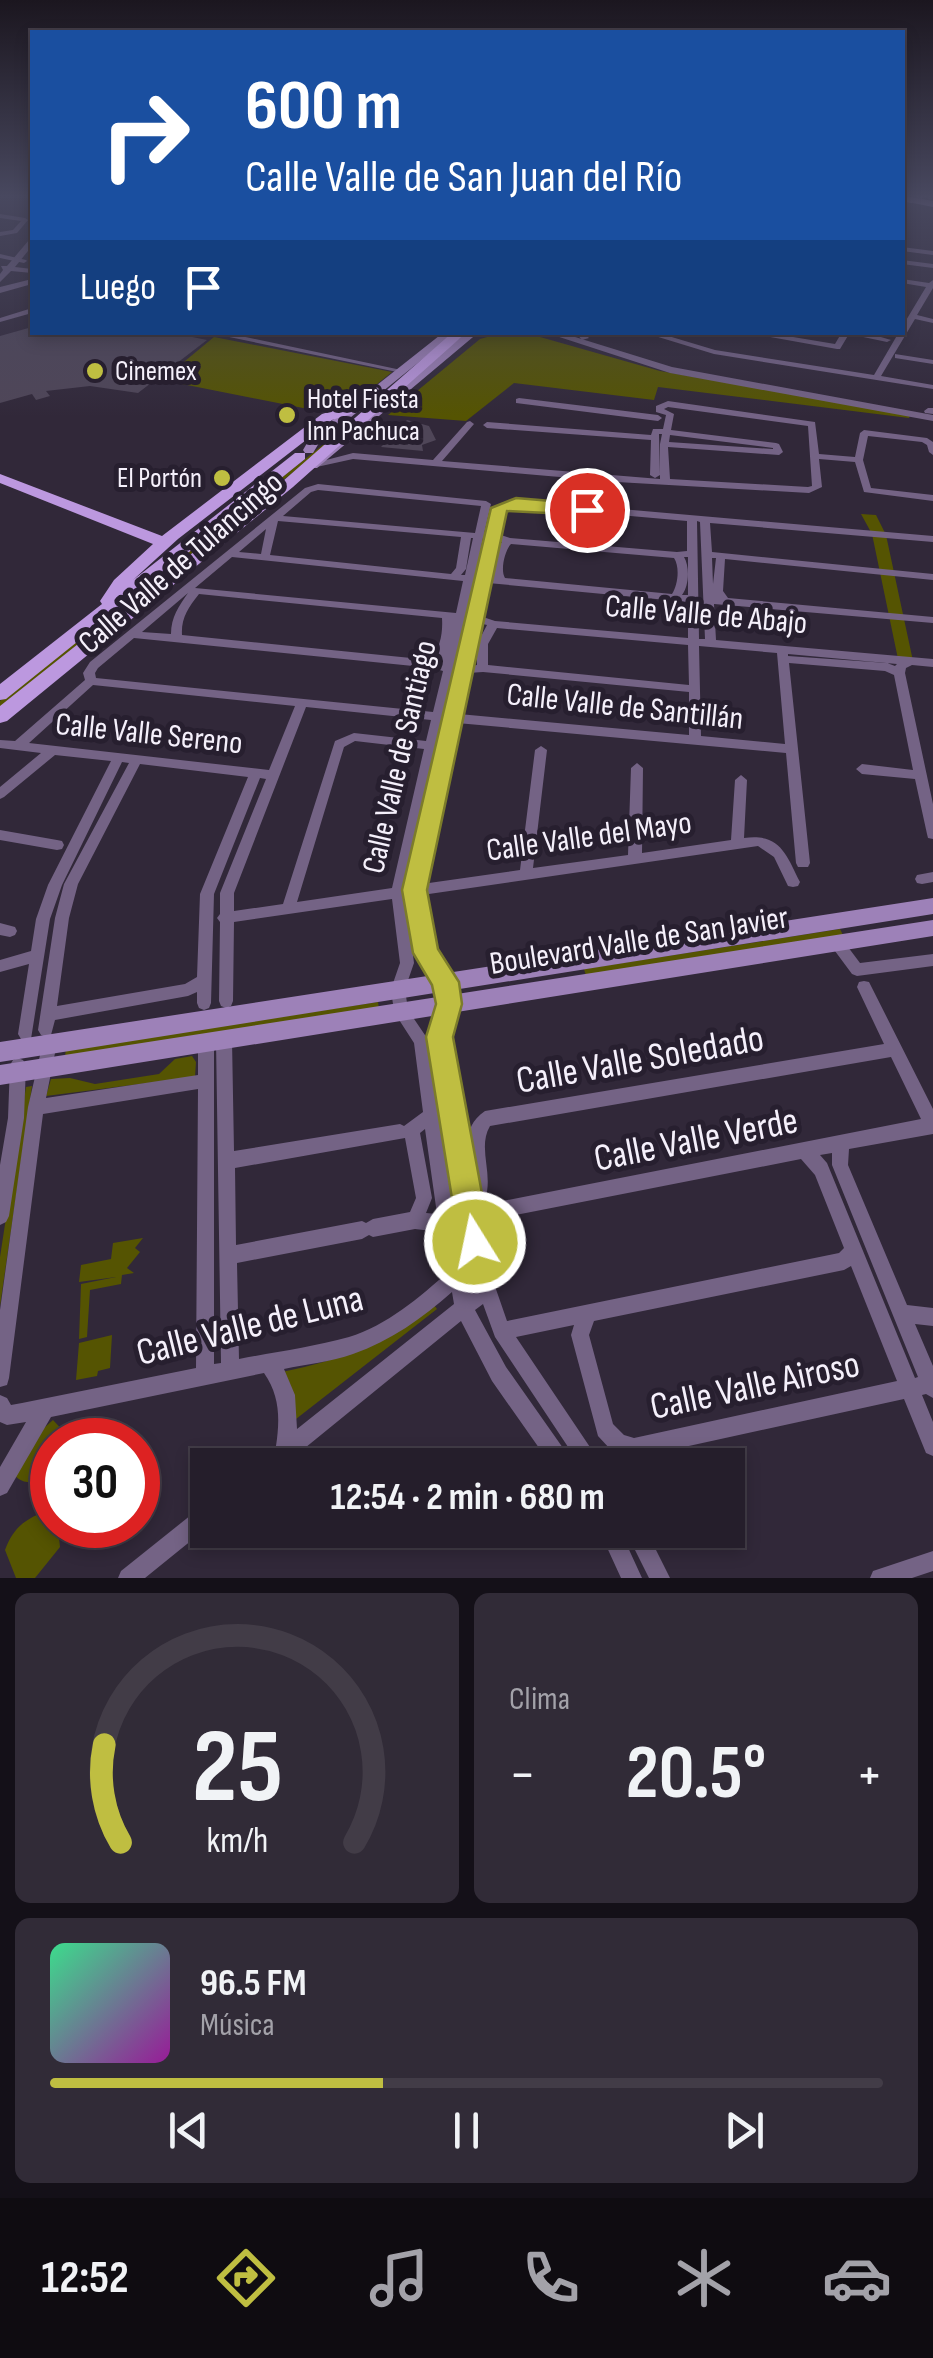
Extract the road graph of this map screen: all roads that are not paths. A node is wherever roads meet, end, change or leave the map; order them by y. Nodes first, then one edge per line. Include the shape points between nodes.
1 (905, 282) edge
2 (932, 293) edge
3 (30, 312) edge
4 (0, 320) edge
5 (912, 320) edge
6 (933, 321) edge
7 (223, 335) edge
8 (462, 335) edge
9 (463, 335) edge
10 (463, 335) edge
11 (554, 335) edge
12 (581, 335) edge
13 (658, 335) edge
14 (671, 335) edge
15 (742, 335) edge
16 (847, 335) edge
17 (863, 335) edge
18 (904, 335) edge
19 (803, 337) edge
20 (887, 340) dead end
21 (729, 353) junction
22 (898, 356) junction
23 (933, 362) edge
24 (402, 371) junction
25 (881, 378) junction
26 (933, 386) edge
27 (520, 401) dead end
28 (364, 408) junction
29 (932, 413) edge
30 (659, 414) junction
31 (470, 424) dead end
32 (487, 425) dead end
33 (658, 434) junction
34 (352, 435) junction
35 (661, 452) junction
36 (933, 452) edge
37 (356, 453) junction
38 (812, 456) junction
39 (430, 460) junction
40 (859, 460) junction
41 (307, 463) junction
42 (0, 478) edge
43 (665, 478) junction
44 (0, 492) edge
45 (251, 494) junction
46 (933, 498) edge
47 (486, 504) joint
48 (275, 519) junction
49 (692, 519) junction
50 (705, 520) junction
51 (466, 536) junction
52 (487, 536) junction
53 (933, 539) edge
54 (509, 540) junction
55 (158, 548) junction
56 (693, 553) junction
57 (230, 554) junction
58 (706, 554) junction
59 (677, 556) junction
60 (265, 557) junction
61 (720, 559) junction
62 (455, 575) junction
63 (693, 575) junction
64 (706, 576) junction
65 (933, 577) edge
66 (477, 579) junction
67 (500, 579) junction
68 (191, 591) junction
69 (677, 594) junction
70 (693, 599) junction
71 (723, 599) junction
72 (708, 600) junction
73 (104, 612) junction
74 (447, 618) junction
75 (469, 618) junction
76 (933, 620) edge
77 (494, 624) junction
78 (130, 634) junction
79 (177, 638) junction
80 (694, 642) junction
81 (711, 644) junction
82 (782, 654) junction
83 (912, 661) junction
84 (933, 663) edge
85 (434, 664) junction
86 (483, 668) junction
87 (457, 670) junction
88 (900, 673) junction
89 (92, 681) junction
90 (694, 689) junction
91 (0, 694) edge
92 (302, 703) junction
93 (0, 716) edge
94 (446, 717) junction
95 (695, 741) junction
96 (0, 744) edge
97 (18, 746) junction
98 (432, 746) junction
99 (792, 749) junction
100 (542, 750) dead end
101 (51, 751) junction
102 (118, 759) junction
103 (136, 761) junction
104 (637, 768) dead end
105 (862, 769) dead end
106 (255, 774) junction
107 (275, 774) junction
108 (920, 776) junction
109 (741, 780) dead end
110 (0, 794) edge
111 (933, 834) edge
112 (0, 835) edge
113 (57, 844) dead end
114 (737, 844) junction
115 (635, 859) junction
116 (802, 863) dead end
117 (526, 874) junction
118 (793, 882) dead end
119 (414, 890) junction
120 (398, 892) junction
121 (933, 906) edge
122 (288, 909) junction
123 (224, 918) junction
124 (933, 928) edge
125 (837, 943) junction
126 (37, 956) junction
127 (933, 960) edge
128 (567, 963) junction
129 (430, 964) junction
130 (0, 966) edge
131 (407, 968) junction
132 (204, 982) junction
133 (445, 982) junction
134 (573, 985) junction
135 (864, 987) dead end
136 (398, 989) junction
137 (226, 1001) dead end
138 (204, 1004) dead end
139 (449, 1004) junction
140 (401, 1012) junction
141 (48, 1029) junction
142 (430, 1039) junction
143 (215, 1041) junction
144 (15, 1044) edge
145 (894, 1050) junction
146 (44, 1068) junction
147 (9, 1074) edge
148 (204, 1081) junction
149 (36, 1107) junction
150 (432, 1116) junction
151 (933, 1126) edge
152 (406, 1131) junction
153 (841, 1146) junction
154 (806, 1152) junction
155 (225, 1161) junction
156 (469, 1207) junction
157 (0, 1216) edge
158 (416, 1220) junction
159 (447, 1224) junction
160 (855, 1238) junction
161 (227, 1256) junction
162 (455, 1277) junction
163 (486, 1290) junction
164 (464, 1308) junction
165 (588, 1312) junction
166 (903, 1314) junction
167 (932, 1324) edge
168 (500, 1331) junction
169 (269, 1364) junction
170 (230, 1372) junction
171 (205, 1377) junction
172 (0, 1378) edge
173 (932, 1385) edge
174 (908, 1388) junction
175 (0, 1405) edge
176 (45, 1408) junction
177 (933, 1446) edge
178 (285, 1448) edge
179 (289, 1448) edge
180 (551, 1448) edge
181 (580, 1448) edge
182 (0, 1486) edge
183 (190, 1528) edge
184 (618, 1548) edge
185 (644, 1548) edge
186 (933, 1560) edge
187 (128, 1578) edge
188 (632, 1578) edge
189 (660, 1578) edge
190 (880, 1578) edge

1 - 2 street
2 - 5 street
3 - 4 street
5 - 6 street
5 - 22 street
7 - 24 street
8 - 24 main road
9 - 28 main road
10 - 34 main road
11 - 29 street via 685,373
12 - 29 street via 675,365
13 - 21 street
14 - 21 street
15 - 21 street
16 - 19 street via 837,347
17 - 20 street
18 - 25 street
21 - 25 street
22 - 23 street
22 - 25 street
24 - 28 main road
25 - 26 street
27 - 30 street
28 - 41 main road
28 - 41 main road
28 - 55 main road via 327,418
30 - 33 street
30 - 38 street via 668,404 807,422 814,426
31 - 39 street
32 - 33 street
33 - 35 street
33 - 35 street via 776,446 778,452
34 - 37 street
34 - 41 main road
35 - 43 street
36 - 40 street via 924,440 864,433
37 - 39 street
37 - 41 street
38 - 40 street
38 - 43 street via 817,487 809,490
39 - 43 street
40 - 46 street via 867,490
41 - 45 main road
41 - 93 main road
42 - 55 main road
44 - 55 main road
45 - 55 main road via 229,500
45 - 73 main road
47 - 48 street, Calle Valle de Tulancingo via 318,487
47 - 52 street, Calle Valle de Santiago
48 - 51 street
48 - 57 street, Calle Valle de Tulancingo
48 - 60 street
49 - 50 street
49 - 52 street, Calle Valle de Santiago via 507,504
49 - 56 street
50 - 53 street
50 - 58 street
51 - 52 street
51 - 62 street
52 - 54 street
52 - 66 street, Calle Valle de Santiago
54 - 59 street
54 - 67 street via 496,573
55 - 73 main road via 112,588
56 - 59 street
56 - 63 street
57 - 60 street
57 - 68 street, Calle Valle de Tulancingo
58 - 61 street
58 - 64 street
59 - 69 street
60 - 62 street
61 - 65 street
61 - 71 street
62 - 66 street
63 - 64 street
63 - 70 street
64 - 72 street
66 - 67 street
66 - 75 street, Calle Valle de Santiago
67 - 69 street
68 - 74 street
68 - 78 street, Calle Valle de Tulancingo
68 - 79 street via 175,623
69 - 70 street
70 - 80 street
71 - 72 street
71 - 76 street
72 - 81 street
73 - 91 main road
74 - 75 street
74 - 85 street
75 - 77 street, Calle Valle de Abajo
75 - 87 street, Calle Valle de Santiago
77 - 80 street, Calle Valle de Abajo
77 - 86 street via 485,632
78 - 79 street
78 - 89 street, Calle Valle de Tulancingo via 94,665
79 - 85 street
80 - 81 street, Calle Valle de Abajo
80 - 90 street
81 - 82 street, Calle Valle de Abajo
82 - 83 street, Calle Valle de Abajo
82 - 88 street, Calle Valle de Abajo
82 - 99 street
83 - 84 street, Calle Valle de Abajo
83 - 88 street
85 - 87 street
86 - 87 street
86 - 90 street
87 - 94 street, Calle Valle de Santiago
88 - 108 street
89 - 92 street, Calle Valle de Santillán
89 - 97 street, Calle Valle de Tulancingo
90 - 95 street
92 - 94 street, Calle Valle de Santillán
92 - 107 street
94 - 95 street, Calle Valle de Santillán
94 - 98 street, Calle Valle de Santiago
94 - 119 street, Calle Valle de Santiago
95 - 99 street, Calle Valle de Santillán
96 - 97 street
97 - 101 street, Calle Valle Sereno
98 - 120 street, Calle Valle de Santiago
98 - 122 street via 354,737 339,744
99 - 116 street
100 - 117 street
101 - 102 street, Calle Valle Sereno
101 - 110 street
102 - 103 street, Calle Valle Sereno
102 - 126 street via 54,885
103 - 106 street, Calle Valle Sereno
103 - 141 street via 72,884
104 - 115 street
105 - 108 street
106 - 107 street, Calle Valle Sereno
106 - 132 street via 207,894
107 - 123 street via 227,893
108 - 111 street
109 - 114 street
112 - 113 street
114 - 115 street, Calle Valle del Mayo
114 - 118 street, Calle Valle del Mayo via 770,845
115 - 117 street, Calle Valle del Mayo
117 - 119 street, Calle Valle del Mayo
119 - 120 street, Calle Valle del Mayo
119 - 129 street, Calle Valle de Santiago
120 - 122 street, Calle Valle del Mayo
120 - 131 street, Calle Valle de Santiago
121 - 128 main road, Boulevard Valle de San Javier
122 - 123 street, Calle Valle del Mayo
123 - 137 street
124 - 125 main road, Boulevard Valle de San Javier
125 - 127 street via 857,970
125 - 134 main road, Boulevard Valle de San Javier
126 - 130 street
126 - 144 street
128 - 133 main road, Boulevard Valle de San Javier
128 - 134 main road
129 - 131 street
129 - 133 street, Calle Valle de Santiago
131 - 136 street, Calle Valle de Santiago
132 - 138 street
132 - 141 street, Boulevard Valle de San Javier
133 - 136 main road, Boulevard Valle de San Javier
133 - 139 street, Calle Valle de Santiago
134 - 139 main road, Boulevard Valle de San Javier
135 - 145 street
136 - 140 street, Calle Valle de Santiago
136 - 141 main road, Boulevard Valle de San Javier
139 - 140 main road, Boulevard Valle de San Javier
139 - 142 street, Calle Valle de Santiago
140 - 142 street, Calle Valle de Santiago
140 - 143 main road, Boulevard Valle de San Javier
141 - 144 main road, Boulevard Valle de San Javier
141 - 146 street
142 - 150 street, Calle Valle de Santiago
142 - 156 street, Calle Valle de Santiago
143 - 146 main road, Boulevard Valle de San Javier
143 - 148 street
143 - 155 street
144 - 147 street
145 - 151 street
145 - 156 street, Calle Valle Soledado via 485,1119 475,1136 482,1185
146 - 147 main road, Boulevard Valle de San Javier
146 - 149 street
147 - 157 street via 16,1118
148 - 149 street
148 - 171 street
149 - 172 street
150 - 152 street
150 - 159 street, Calle Valle de Santiago
151 - 153 street, Calle Valle Verde
152 - 155 street
152 - 158 street via 424,1198
153 - 154 street, Calle Valle Verde
153 - 160 street
154 - 156 street, Calle Valle Verde
154 - 160 street
155 - 161 street
156 - 163 street, Calle Valle de Santiago
158 - 159 street
158 - 161 street
159 - 162 street, Calle Valle de Santiago
160 - 165 street via 844,1262
160 - 166 street
160 - 174 street
161 - 170 street
162 - 164 street, Calle Valle de Santiago
162 - 169 street, Calle Valle de Luna via 381,1334
163 - 164 street
163 - 168 street, Calle Valle de Santiago
164 - 179 street
164 - 180 street, Calle Valle de Santiago via 499,1374
165 - 168 street
165 - 174 street, Calle Valle Airoso via 580,1334 605,1428 634,1448
166 - 167 street
166 - 173 street
168 - 181 street, Calle Valle de Santiago
169 - 170 street, Calle Valle de Luna
169 - 178 street via 288,1398
170 - 171 street, Calle Valle de Luna
171 - 176 street, Calle Valle de Luna
173 - 174 street, Calle Valle Airoso
174 - 177 street
175 - 176 street, Calle Valle de Luna via 7,1415
176 - 182 street
183 - 187 street
184 - 188 street
185 - 189 street
186 - 190 street

